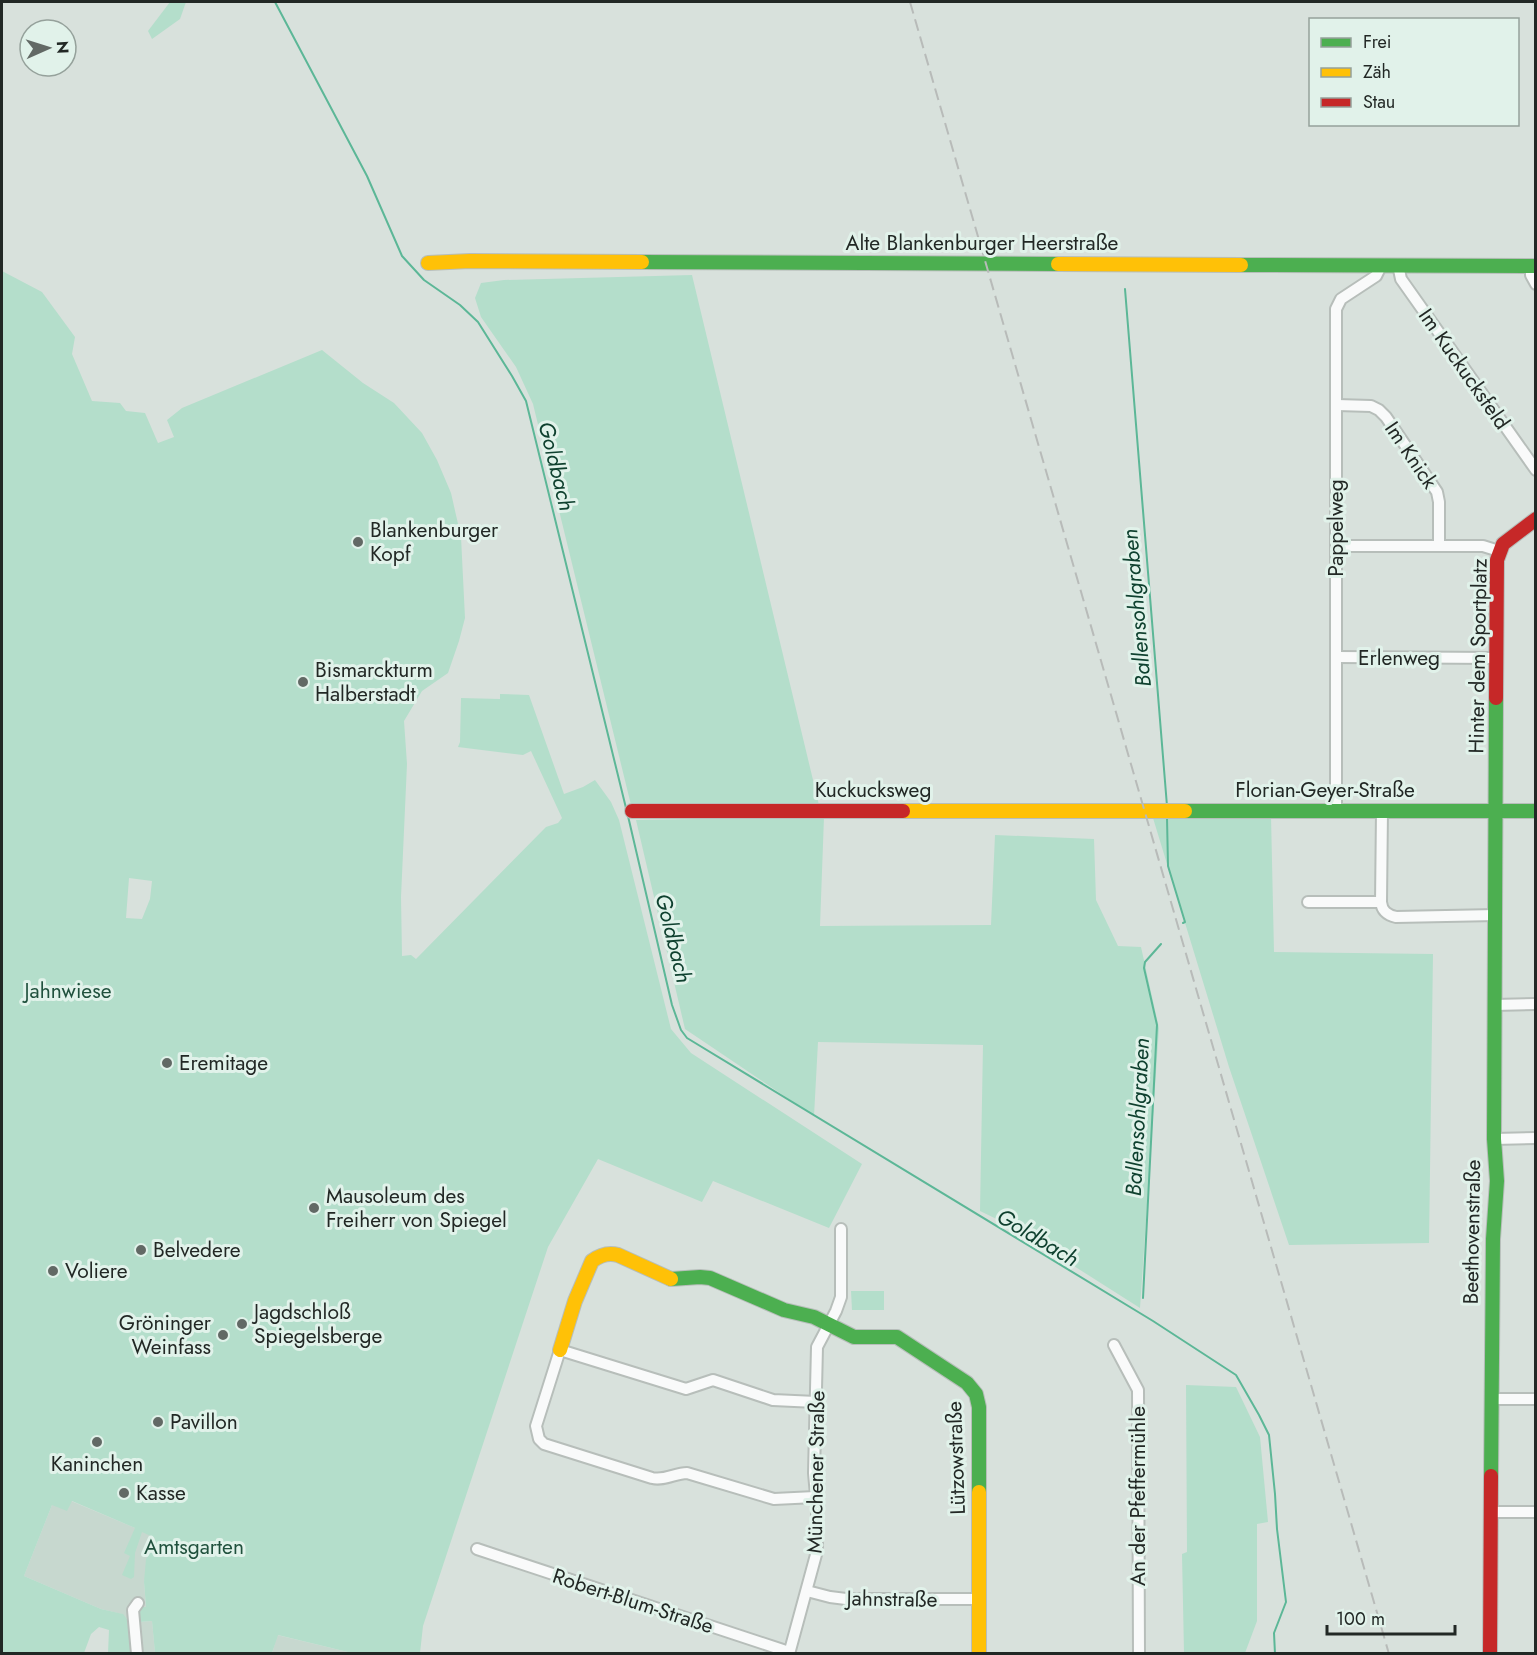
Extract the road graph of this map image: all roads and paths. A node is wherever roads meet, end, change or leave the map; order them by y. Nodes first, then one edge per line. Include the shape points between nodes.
1 (428, 263) dead end
2 (1379, 265) junction
3 (1398, 265) junction
4 (1533, 266) edge
5 (1536, 284) edge
6 (1337, 405) junction
7 (1536, 470) edge
8 (1536, 519) edge
9 (1336, 546) junction
10 (1439, 546) junction
11 (1499, 551) junction
12 (1336, 657) junction
13 (1497, 658) junction
14 (1114, 810) joint
15 (1497, 810) junction
16 (1536, 810) edge
17 (632, 811) dead end
18 (1336, 811) junction
19 (1382, 811) junction
20 (1381, 902) junction
21 (1308, 903) dead end
22 (1496, 915) junction
23 (1536, 1004) edge
24 (1494, 1005) junction
25 (1536, 1138) edge
26 (1494, 1139) junction
27 (841, 1229) dead end
28 (829, 1325) junction
29 (1114, 1345) dead end
30 (560, 1350) junction
31 (1492, 1399) junction
32 (1536, 1399) edge
33 (816, 1402) junction
34 (815, 1497) junction
35 (1491, 1512) junction
36 (1536, 1512) edge
37 (477, 1549) dead end
38 (807, 1591) junction
39 (979, 1599) junction
40 (138, 1603) dead end
41 (137, 1653) edge
42 (789, 1653) edge
43 (979, 1653) edge
44 (1139, 1653) edge
45 (1490, 1653) edge

1 - 2 street, Alte Blankenburger Heerstraße
2 - 3 street, Alte Blankenburger Heerstraße
2 - 6 street, Pappelweg via 1376,276 1341,299 1336,309
3 - 4 street, Alte Blankenburger Heerstraße
3 - 7 street, Im Kuckucksfeld via 1401,279
4 - 5 street via 1531,275
6 - 9 street, Pappelweg
6 - 10 street, Im Knick via 1371,406 1386,417 1437,492
8 - 11 street, Hinter dem Sportplatz via 1508,539
9 - 10 street
9 - 12 street, Pappelweg
10 - 11 street via 1483,546
11 - 13 street, Hinter dem Sportplatz
12 - 13 street, Erlenweg
12 - 18 street, Pappelweg
13 - 15 street, Hinter dem Sportplatz
14 - 17 street, Kuckucksweg
14 - 18 street, Florian-Geyer-Straße
15 - 16 street, Florian-Geyer-Straße
15 - 19 street, Florian-Geyer-Straße
15 - 22 street, Beethovenstraße
18 - 19 street, Florian-Geyer-Straße
19 - 20 street
20 - 21 street
20 - 22 street via 1385,913 1396,917
22 - 24 street, Beethovenstraße
23 - 24 street
24 - 26 street, Beethovenstraße
25 - 26 street
26 - 31 street, Beethovenstraße via 1497,1181 1492,1239
27 - 28 street, Münchener Straße via 841,1296
28 - 30 street via 710,1278 669,1279 618,1255 604,1254 592,1262
28 - 33 street, Münchener Straße via 817,1347
28 - 39 street, Lützowstraße via 854,1337 897,1337 974,1389 978,1396
29 - 44 street, An der Pfeffermühle via 1138,1390
30 - 33 street via 686,1389 713,1380 773,1400
30 - 34 street via 536,1426 544,1444 658,1480 687,1473 774,1499
31 - 32 street
31 - 35 street, Beethovenstraße
33 - 34 street, Münchener Straße
34 - 38 street, Münchener Straße via 817,1551
35 - 36 street
35 - 45 street, Beethovenstraße
37 - 42 street, Robert-Blum-Straße
38 - 39 street, Jahnstraße via 846,1599
38 - 42 street, Münchener Straße
39 - 43 street, Lützowstraße
40 - 41 street via 134,1610

